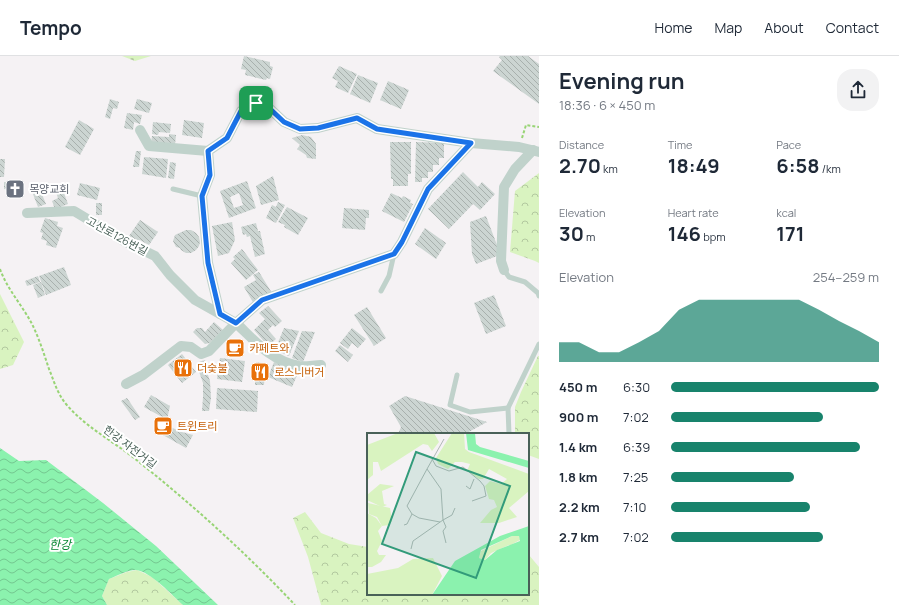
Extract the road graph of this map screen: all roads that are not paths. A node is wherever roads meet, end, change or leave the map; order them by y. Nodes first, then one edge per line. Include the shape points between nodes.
1 (140, 130) dead end
2 (471, 143) junction
3 (208, 151) junction
4 (536, 151) edge
5 (173, 189) dead end
6 (202, 196) junction
7 (27, 213) dead end
8 (394, 254) junction
9 (504, 270) joint
10 (381, 291) dead end
11 (539, 296) edge
12 (220, 314) junction
13 (236, 323) junction
14 (539, 344) edge
15 (321, 365) dead end
16 (457, 375) dead end
17 (126, 384) dead end
18 (508, 408) junction
19 (509, 433) edge

1 - 3 street via 149,146
2 - 3 street via 377,129 357,118 318,128 300,129 284,122 268,107 256,103 241,111 227,138
2 - 4 street
2 - 8 street via 428,189
3 - 6 street via 210,175
4 - 9 street via 515,169 504,187 501,261
5 - 6 lane
6 - 12 street via 208,263
7 - 12 street, 고산로126번길 via 74,211 155,256 196,300
8 - 10 lane via 389,276
8 - 13 street via 262,300
9 - 11 lane via 509,277 525,282
12 - 13 street, 고산로126번길
13 - 15 street, 고산로126번길 via 278,360 300,366
13 - 17 street via 209,351 201,354 191,347 181,346 143,376
14 - 18 lane
16 - 18 lane via 450,405 470,412
18 - 19 lane

